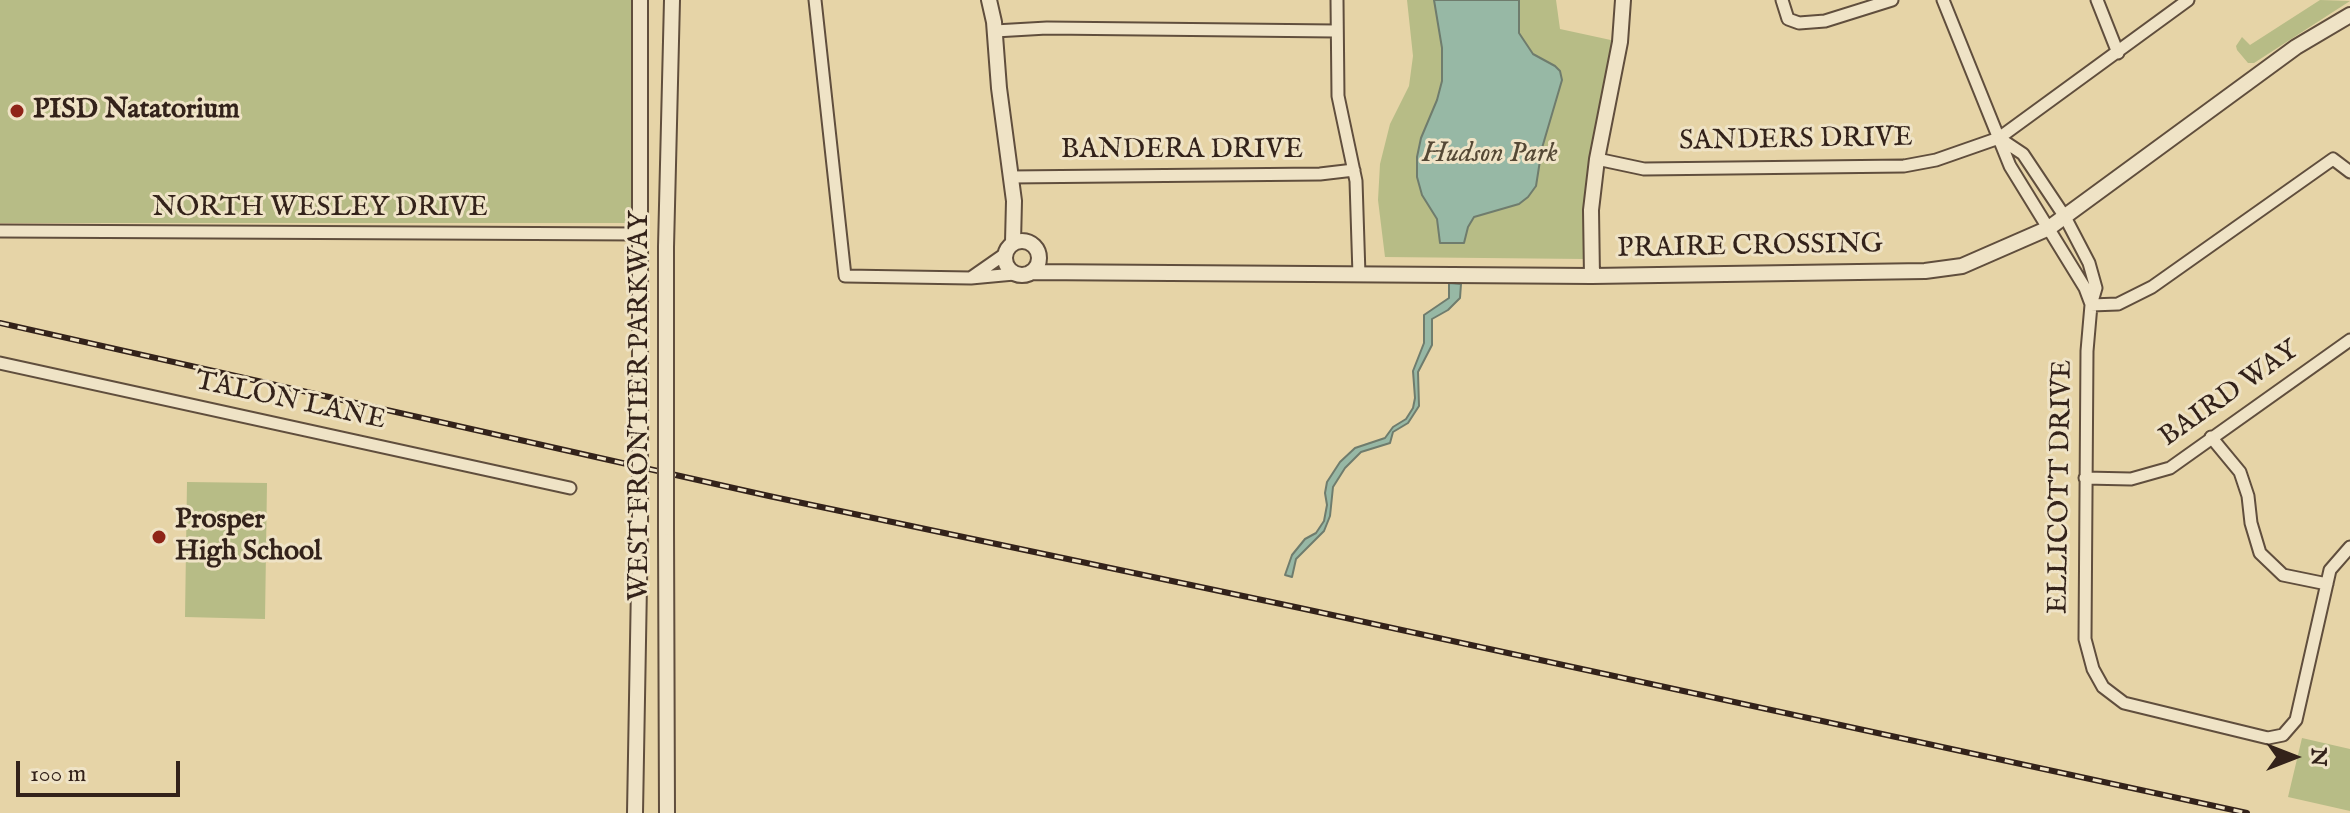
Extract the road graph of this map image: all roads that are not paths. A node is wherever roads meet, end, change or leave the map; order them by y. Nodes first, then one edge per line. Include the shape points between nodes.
1 (640, 0) edge
2 (672, 0) edge
3 (815, 0) edge
4 (989, 0) edge
5 (1337, 0) edge
6 (1623, 0) edge
7 (1782, 0) edge
8 (1892, 0) edge
9 (1943, 0) edge
10 (2097, 0) edge
11 (2188, 0) edge
12 (2350, 15) edge
13 (995, 31) junction
14 (1335, 31) junction
15 (2118, 53) junction
16 (1999, 138) junction
17 (1597, 159) junction
18 (1354, 170) junction
19 (2350, 172) edge
20 (1010, 177) junction
21 (1014, 201) junction
22 (2065, 217) junction
23 (2049, 228) junction
24 (0, 231) edge
25 (640, 240) junction
26 (1030, 242) junction
27 (1009, 248) junction
28 (1039, 258) junction
29 (1031, 272) junction
30 (1074, 272) junction
31 (1014, 274) junction
32 (1359, 275) junction
33 (1592, 276) junction
34 (971, 278) junction
35 (2091, 305) junction
36 (2350, 340) edge
37 (0, 363) edge
38 (2211, 437) junction
39 (2085, 478) junction
40 (570, 488) dead end
41 (2350, 547) edge
42 (2327, 584) junction
43 (635, 813) edge
44 (667, 813) edge

1 - 25 street, WEST FRONTIER PARKWAY
2 - 44 street, WEST FRONTIER PARKWAY, bridge via 666,247
3 - 34 street via 845,276
4 - 13 street
5 - 14 street
6 - 17 street
7 - 8 street via 1788,19 1799,23 1825,21
9 - 16 street, ELLICOTT DRIVE
10 - 15 street
11 - 15 street, SANDERS DRIVE
12 - 22 street, PRAIRE CROSSING via 2296,47
13 - 14 street
13 - 20 street
14 - 18 street via 1338,96
15 - 16 street, SANDERS DRIVE
16 - 17 street, SANDERS DRIVE via 1904,166 1644,169
16 - 22 street, ELLICOTT DRIVE via 2023,154
16 - 23 street, ELLICOTT DRIVE
17 - 33 street
18 - 20 street, BANDERA DRIVE
18 - 32 street
19 - 35 street via 2333,159 2152,287 2118,304
20 - 21 street
21 - 26 street
21 - 27 street
22 - 23 street, PRAIRE CROSSING
22 - 35 street, ELLICOTT DRIVE via 2089,263 2096,288
23 - 33 street, PRAIRE CROSSING via 1962,266 1925,271
23 - 35 street, ELLICOTT DRIVE
24 - 25 street, NORTH WESLEY DRIVE
25 - 43 street, WEST FRONTIER PARKWAY, bridge
26 - 27 street
26 - 28 street
27 - 31 street via 1006,266
27 - 34 street
28 - 29 street
28 - 30 street, PRAIRE CROSSING
29 - 30 street, PRAIRE CROSSING
29 - 31 street
30 - 32 street, PRAIRE CROSSING
31 - 34 street
32 - 33 street, PRAIRE CROSSING
35 - 39 street, ELLICOTT DRIVE
36 - 38 street, BAIRD WAY
37 - 40 street, TALON LANE
38 - 39 street, BAIRD WAY via 2170,468 2131,479
38 - 42 street via 2240,472 2260,553 2283,575
39 - 42 street, ELLICOTT DRIVE via 2085,639 2103,687 2124,703 2268,738 2283,735 2296,720
41 - 42 street via 2330,570

